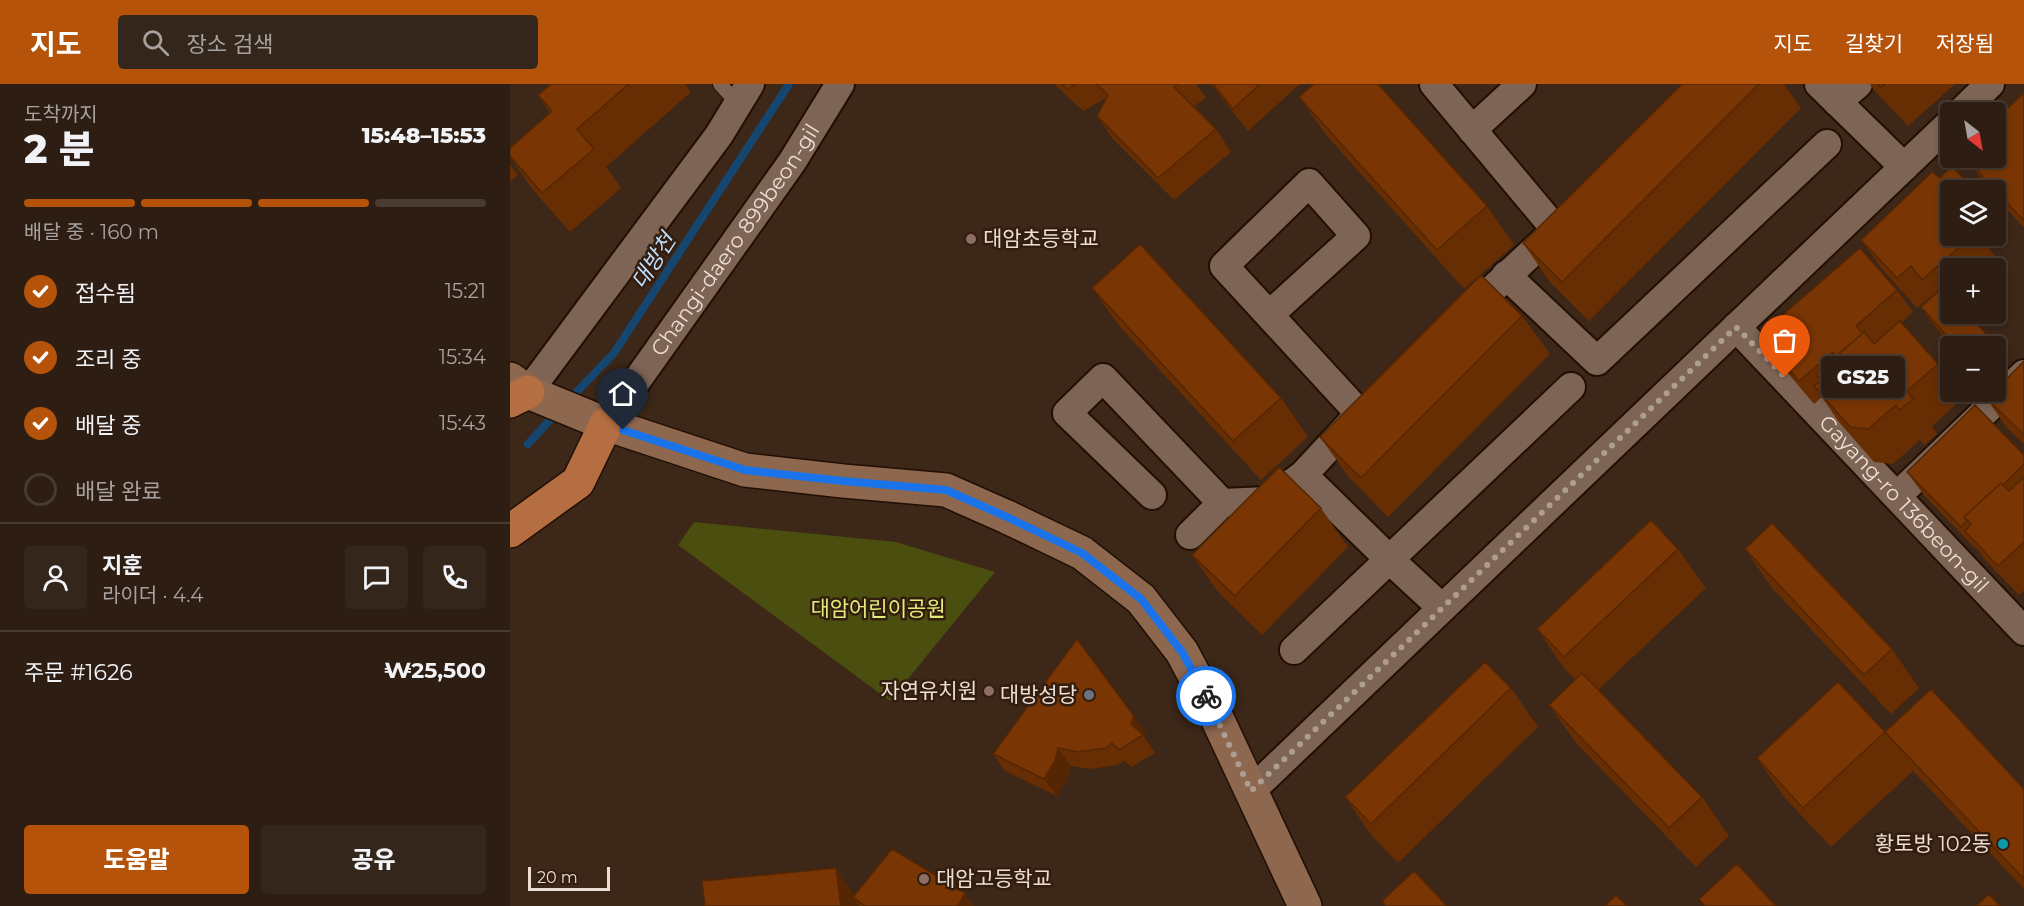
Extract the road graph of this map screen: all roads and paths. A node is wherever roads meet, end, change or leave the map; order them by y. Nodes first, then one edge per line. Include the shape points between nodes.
1 (840, 84) edge
2 (1434, 84) edge
3 (1522, 84) edge
4 (1990, 84) edge
5 (736, 90) edge
6 (1838, 90) edge
7 (1971, 102) edge
8 (1472, 130) junction
9 (1940, 133) edge
10 (1827, 144) dead end
11 (1904, 167) junction
12 (1582, 205) edge
13 (1556, 230) junction
14 (1506, 275) junction
15 (1269, 315) junction
16 (1736, 327) junction
17 (1446, 332) edge
18 (2024, 374) edge
19 (1571, 387) dead end
20 (514, 391) edge
21 (606, 424) junction
22 (1304, 475) junction
23 (1152, 495) dead end
24 (1897, 496) junction
25 (1222, 503) junction
26 (515, 525) edge
27 (1190, 536) dead end
28 (1390, 560) junction
29 (1442, 608) junction
30 (2024, 631) edge
31 (1294, 650) dead end
32 (1251, 791) junction
33 (1305, 906) edge

1 - 21 street, Changi-daero 899beon-gil via 792,162
2 - 8 street
3 - 8 street
4 - 7 street
5 - 20 street via 719,135
6 - 11 street
8 - 13 street
9 - 11 street
10 - 14 street via 1597,361
11 - 16 street
12 - 13 street
13 - 14 street
14 - 17 street
15 - 15 street via 1224,266 1309,183 1356,236
15 - 22 street via 1369,406
16 - 24 street, Gayang-ro 136beon-gil
16 - 29 street
18 - 24 street
19 - 28 street
20 - 21 street
21 - 26 highway via 578,482
21 - 32 street via 745,470 946,490 1082,553 1141,599 1182,652
22 - 25 street via 1267,501
22 - 28 street
23 - 25 street via 1067,413 1103,378
24 - 30 street, Gayang-ro 136beon-gil
25 - 27 street
28 - 29 street
28 - 31 street
29 - 32 street
32 - 33 street

